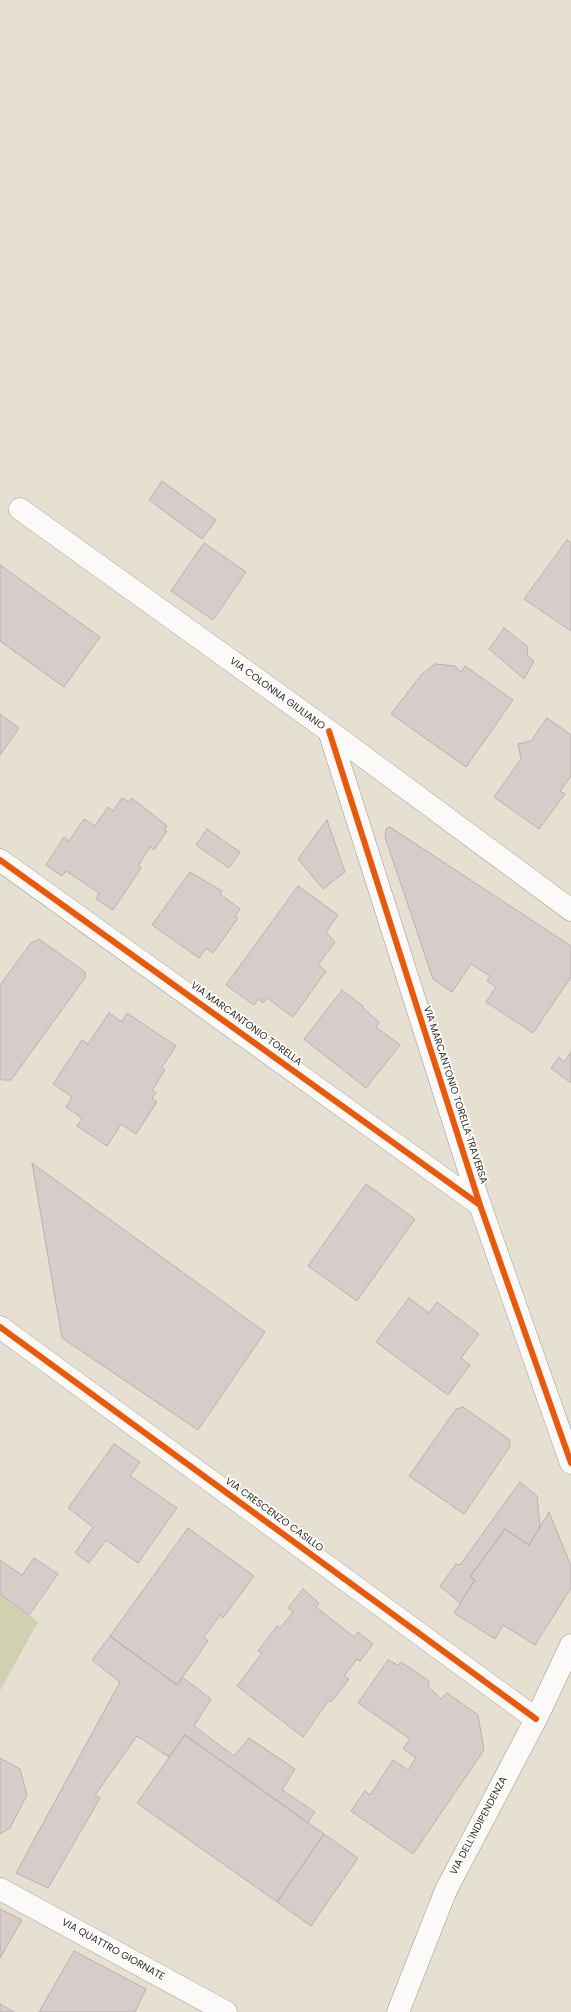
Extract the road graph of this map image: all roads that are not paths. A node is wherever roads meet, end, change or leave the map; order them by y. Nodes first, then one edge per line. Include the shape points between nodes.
1 (20, 509) dead end
2 (329, 731) junction
3 (0, 860) edge
4 (571, 910) edge
5 (480, 1205) junction
6 (0, 1327) edge
7 (571, 1463) edge
8 (571, 1645) edge
9 (536, 1719) junction
10 (0, 1888) edge
11 (226, 2012) edge
12 (398, 2012) edge

1 - 2 street, VIA COLONNA GIULIANO
2 - 4 street, VIA COLONNA GIULIANO
2 - 5 street, VIA MARCANTONIO TORELLA TRAVERSA
3 - 5 street, VIA MARCANTONIO TORELLA
5 - 7 street, VIA MARCANTONIO TORELLA TRAVERSA
6 - 9 street, VIA CRESCENZO CASILLO
8 - 9 street, VIA DELL'INDIPENDENZA
9 - 12 street, VIA DELL'INDIPENDENZA via 446,1890
10 - 11 street, VIA QUATTRO GIORNATE

